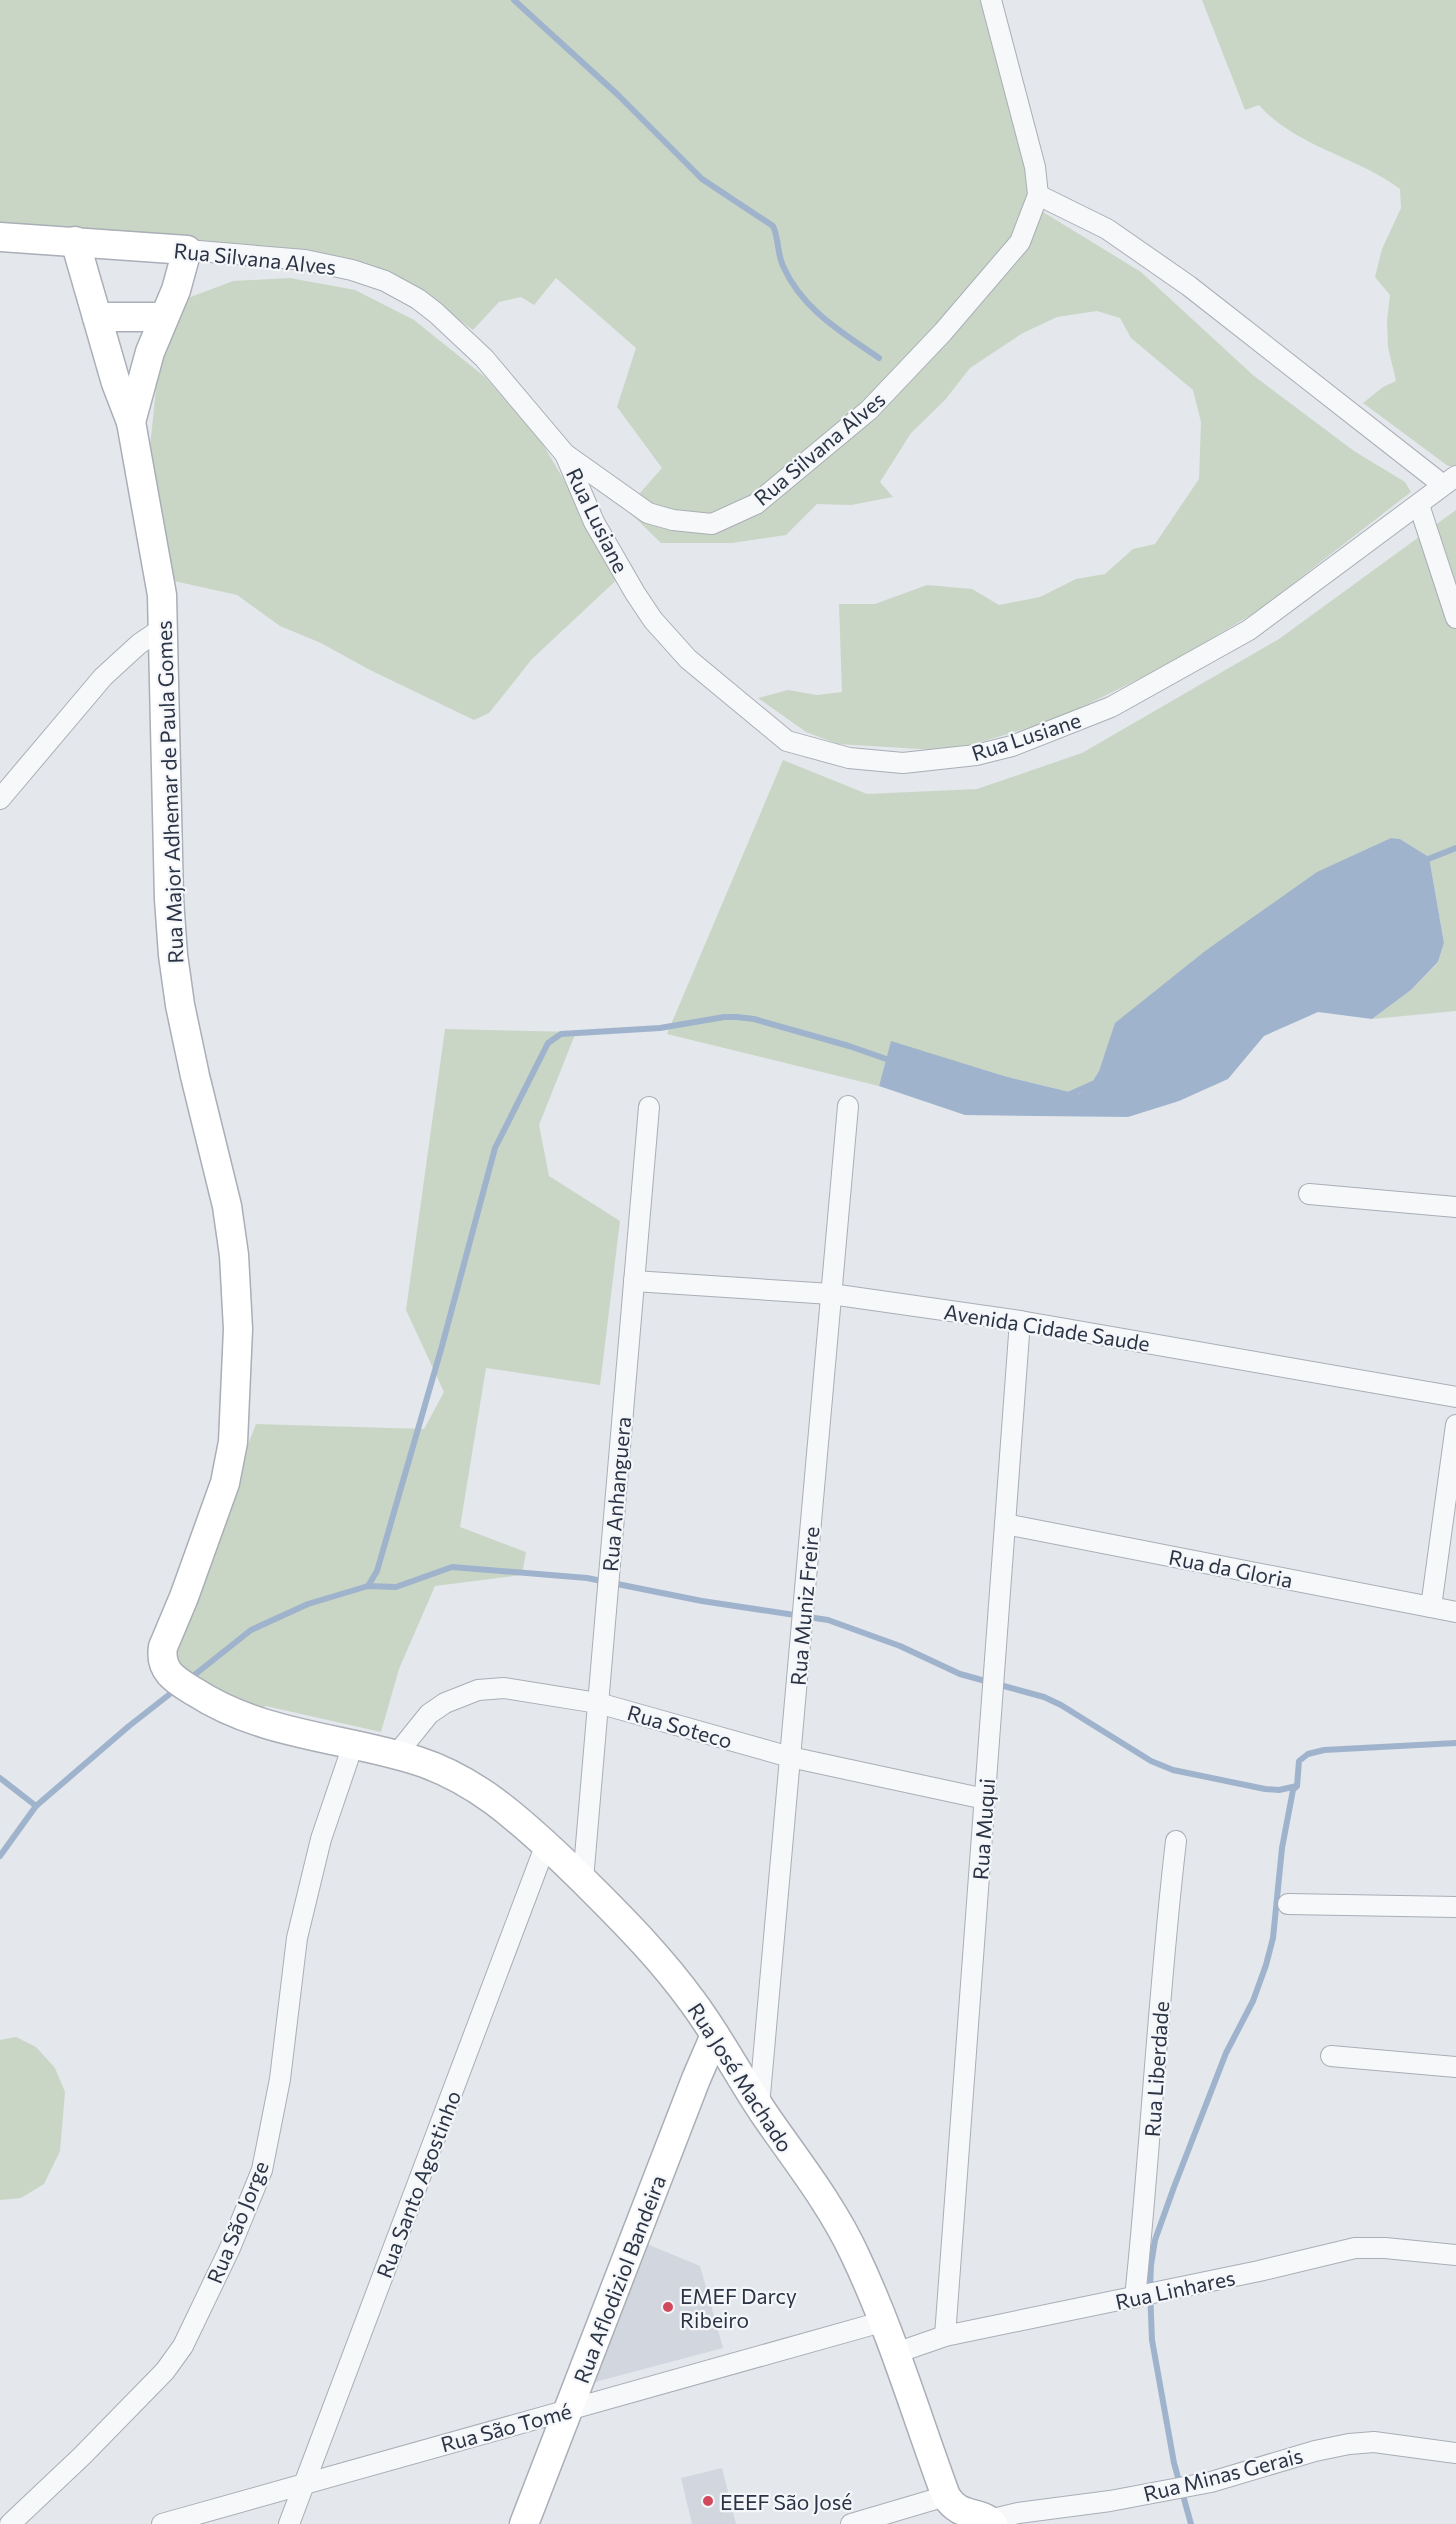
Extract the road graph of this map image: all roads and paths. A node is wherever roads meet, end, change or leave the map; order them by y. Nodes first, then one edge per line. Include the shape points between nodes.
1 (991, 0) edge
2 (1038, 195) junction
3 (0, 237) edge
4 (75, 241) junction
5 (187, 250) junction
6 (97, 317) junction
7 (164, 317) junction
8 (131, 422) junction
9 (565, 454) junction
10 (1449, 481) edge
11 (1419, 505) junction
12 (1456, 618) edge
13 (162, 629) junction
14 (0, 799) edge
15 (848, 1106) dead end
16 (649, 1107) dead end
17 (1309, 1194) dead end
18 (1456, 1207) edge
19 (634, 1281) junction
20 (831, 1294) junction
21 (1020, 1321) junction
22 (1456, 1397) edge
23 (1456, 1425) edge
24 (1005, 1524) junction
25 (1431, 1607) junction
26 (1456, 1612) edge
27 (176, 1680) joint
28 (598, 1703) junction
29 (353, 1745) junction
30 (396, 1755) junction
31 (790, 1757) junction
32 (985, 1799) junction
33 (1176, 1841) dead end
34 (546, 1844) junction
35 (583, 1880) junction
36 (1288, 1904) dead end
37 (1456, 1907) edge
38 (715, 2035) junction
39 (1331, 2056) dead end
40 (1456, 2067) edge
41 (759, 2106) junction
42 (1456, 2255) edge
43 (1135, 2298) junction
44 (885, 2322) junction
45 (945, 2336) junction
46 (896, 2353) junction
47 (569, 2410) junction
48 (1456, 2453) edge
49 (304, 2483) junction
50 (946, 2496) junction
51 (991, 2522) edge
52 (10, 2524) edge
53 (162, 2524) edge
54 (290, 2524) edge
55 (524, 2524) edge
56 (852, 2524) edge

1 - 2 street, Rua Silvana Alves via 1035,167
2 - 9 street, Rua Silvana Alves via 1020,242 943,332 869,410 756,504 712,524 673,520 648,513
2 - 10 street via 1107,230 1189,286
3 - 4 street, Rua Silvana Alves
4 - 5 street, Rua Silvana Alves
4 - 6 street, Rua Major Adhemar de Paula Gomes
5 - 7 street, Rua Major Adhemar de Paula Gomes
5 - 9 street, Rua Silvana Alves via 305,260 352,270 393,285 436,313 484,358
6 - 7 street
6 - 8 street, Rua Major Adhemar de Paula Gomes
7 - 8 street, Rua Major Adhemar de Paula Gomes
8 - 13 street, Rua Major Adhemar de Paula Gomes via 162,595
9 - 11 street, Rua Lusiane via 594,522 635,593 688,659 787,741 849,758 903,763 1003,748 1111,707 1249,630
10 - 11 street, Rua Lusiane
11 - 12 street
13 - 14 street via 103,677
13 - 27 street, Rua Major Adhemar de Paula Gomes via 173,955 195,1076 227,1206 238,1329 233,1442 225,1483 161,1655 165,1669
15 - 20 street, Rua Muniz Freire
16 - 19 street, Rua Anhanguera
17 - 18 street
19 - 20 street, Avenida Cidade Saude
19 - 28 street, Rua Anhanguera
20 - 21 street, Avenida Cidade Saude
20 - 31 street, Rua Muniz Freire
21 - 22 street, Avenida Cidade Saude
21 - 24 street, Rua Muqui
23 - 25 street
24 - 25 street, Rua da Gloria
24 - 32 street, Rua Muqui
25 - 26 street, Rua da Gloria
27 - 29 street, Rua José Machado via 227,1710 278,1728
28 - 30 street, Rua Soteco via 504,1688 478,1690 429,1714
28 - 31 street, Rua Soteco
28 - 35 street, Rua Anhanguera
29 - 30 street, Rua José Machado
29 - 52 street, Rua São Jorge via 321,1839 297,1938 279,2079 262,2170 230,2248 183,2346 165,2371
30 - 34 street, Rua José Machado via 420,1761 492,1799
31 - 32 street, Rua Soteco
31 - 41 street, Rua Muniz Freire
32 - 45 street, Rua Muqui
33 - 43 street, Rua Liberdade
34 - 35 street, Rua José Machado
34 - 49 street, Rua Santo Agostinho
35 - 38 street, Rua José Machado via 654,1951
36 - 37 street
38 - 41 street, Rua José Machado
38 - 47 street, Rua Aflodiziol Bandeira
39 - 40 street
41 - 44 street, Rua José Machado via 835,2218
42 - 43 street, Rua Linhares via 1355,2248
43 - 45 street, Rua Linhares
44 - 46 street, Rua José Machado
44 - 47 street, Rua São Tomé
45 - 46 street, Rua Linhares
46 - 50 street, Rua José Machado
47 - 49 street, Rua São Tomé
47 - 55 street, Rua Aflodiziol Bandeira
48 - 51 street, Rua Minas Gerais via 1374,2442 1349,2444 1211,2481 1110,2501 1018,2513
49 - 53 street, Rua São Tomé
49 - 54 street, Rua Santo Agostinho
50 - 51 street via 955,2507
50 - 56 street

